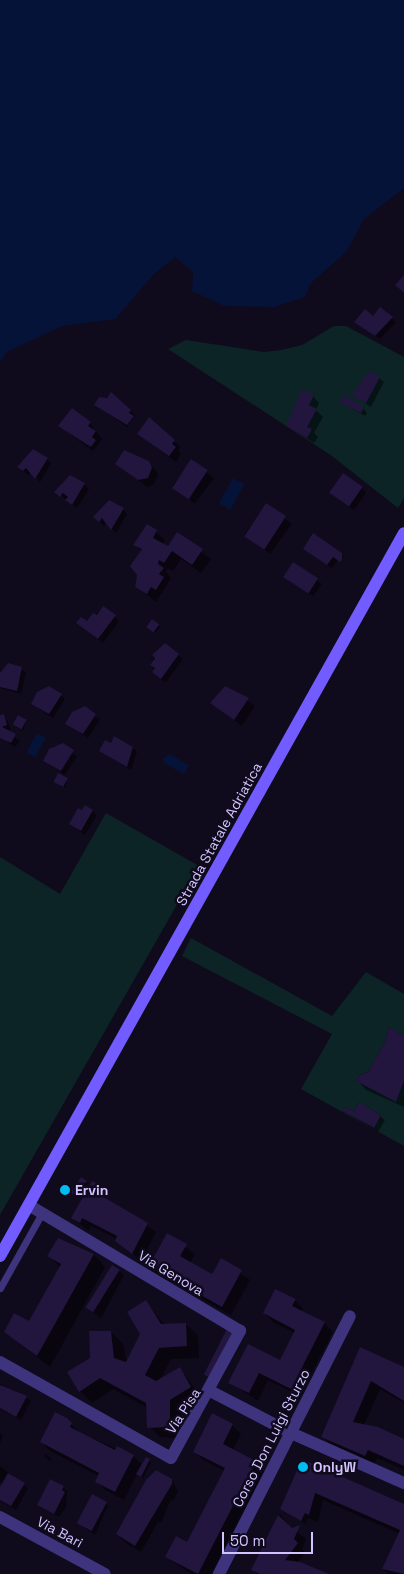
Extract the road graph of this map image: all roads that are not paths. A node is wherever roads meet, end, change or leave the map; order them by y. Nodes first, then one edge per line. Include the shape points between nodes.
1 (404, 533) edge
2 (29, 1205) junction
3 (42, 1213) junction
4 (0, 1256) edge
5 (0, 1288) edge
6 (350, 1316) dead end
7 (0, 1362) edge
8 (210, 1391) junction
9 (291, 1433) junction
10 (404, 1482) edge
11 (0, 1517) edge
12 (105, 1574) edge
13 (219, 1574) edge

1 - 2 main road, Strada Statale Adriatica
2 - 3 street, Via Genova
2 - 4 main road, Strada Statale Adriatica
3 - 5 lane
3 - 8 street, Via Genova via 240,1331
6 - 9 street, Corso Don Luigi Sturzo
7 - 8 street, Via Pisa via 171,1458
8 - 9 street, Via Pisa
9 - 10 street, Via Pisa
9 - 13 street, Corso Don Luigi Sturzo
11 - 12 street, Via Bari

